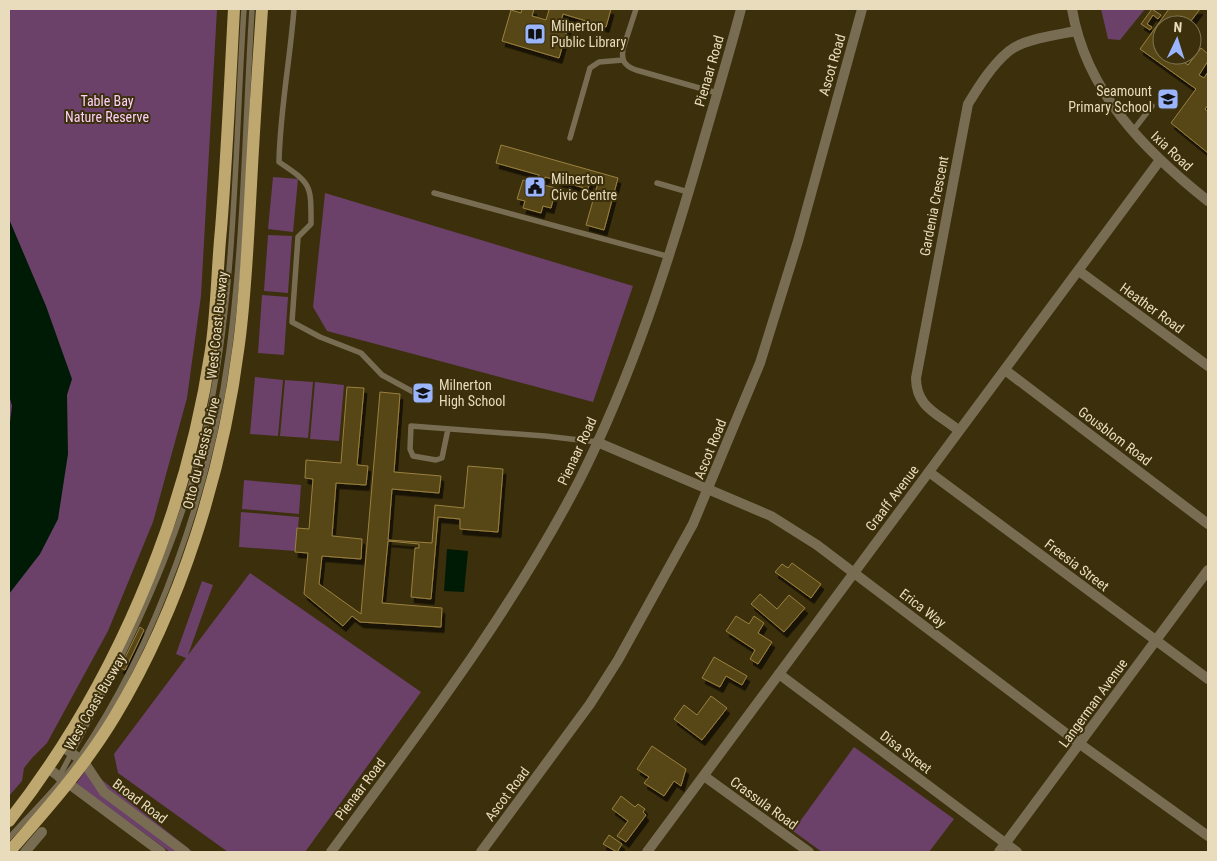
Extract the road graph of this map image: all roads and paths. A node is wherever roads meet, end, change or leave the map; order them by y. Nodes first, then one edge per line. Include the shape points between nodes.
1 (234, 9) edge
2 (244, 9) edge
3 (252, 9) edge
4 (262, 9) edge
5 (294, 9) edge
6 (636, 9) edge
7 (741, 9) edge
8 (862, 9) edge
9 (1072, 9) edge
10 (1076, 31) junction
11 (623, 60) junction
12 (717, 93) junction
13 (1152, 106) dead end
14 (1132, 132) junction
15 (570, 138) dead end
16 (1160, 160) junction
17 (657, 183) dead end
18 (434, 192) dead end
19 (688, 192) junction
20 (1208, 201) edge
21 (670, 257) junction
22 (1079, 271) junction
23 (1208, 366) edge
24 (1005, 370) junction
25 (417, 394) dead end
26 (448, 429) junction
27 (958, 430) junction
28 (597, 442) junction
29 (929, 472) junction
30 (708, 489) junction
31 (1208, 524) edge
32 (1208, 570) edge
33 (853, 572) junction
34 (1155, 640) junction
35 (779, 674) junction
36 (1208, 679) edge
37 (101, 697) junction
38 (80, 719) junction
39 (1080, 744) junction
40 (74, 755) junction
41 (704, 776) junction
42 (58, 779) junction
43 (9, 821) edge
44 (148, 825) junction
45 (42, 832) dead end
46 (139, 836) junction
47 (1208, 836) edge
48 (9, 838) edge
49 (1005, 843) junction
50 (9, 852) edge
51 (25, 852) edge
52 (161, 852) edge
53 (185, 852) edge
54 (331, 852) edge
55 (481, 852) edge
56 (647, 852) edge
57 (809, 852) edge
58 (999, 852) edge
59 (1018, 852) edge

1 - 38 main road, Otto du Plessis Drive via 217,289 211,349 196,429 158,554
2 - 37 lane, West Coast Busway via 225,311 208,420 196,469 167,555
3 - 40 lane, West Coast Busway via 233,316 208,459 174,569 151,624 125,677
4 - 40 main road, Otto du Plessis Drive via 244,303 225,426 198,526 164,616 115,716
5 - 25 lane via 280,121 279,162 303,178 311,193 311,224 298,238 292,322 361,353 382,375
6 - 11 lane via 623,49
7 - 12 street, Pienaar Road
8 - 30 street, Ascot Road via 776,316 760,364
9 - 10 street, Ixia Road
10 - 14 street, Ixia Road via 1101,87
10 - 27 street, Gardenia Crescent via 1032,41 1010,50 991,70 968,104 916,378 920,401
11 - 12 lane via 636,70
11 - 15 lane via 599,62 590,68
12 - 19 street, Pienaar Road
13 - 14 lane
14 - 16 street, Ixia Road
16 - 20 street, Ixia Road
16 - 22 street, Graaff Avenue
17 - 19 lane
18 - 21 lane
19 - 21 street, Pienaar Road
21 - 28 street, Pienaar Road via 628,371
22 - 23 street, Heather Road
22 - 24 street, Graaff Avenue
24 - 27 street, Graaff Avenue
24 - 31 street, Gousblom Road
26 - 26 lane via 411,426 410,449 413,456 442,458
26 - 28 lane
27 - 29 street, Graaff Avenue
28 - 30 street, Erica Way
28 - 54 street, Pienaar Road via 566,505 512,600 451,690
29 - 33 street, Graaff Avenue
29 - 34 street, Freesia Street
30 - 33 street, Erica Way via 788,526
30 - 55 street, Ascot Road via 618,660 590,704
32 - 34 street, Langerman Avenue
33 - 35 street, Graaff Avenue
33 - 39 street, Erica Way
34 - 36 street, Freesia Street
34 - 39 street, Langerman Avenue
35 - 41 street, Graaff Avenue
35 - 49 street, Disa Street
37 - 38 lane, West Coast Busway
37 - 40 lane, West Coast Busway
38 - 40 main road, Otto du Plessis Drive
39 - 47 street, Erica Way
39 - 49 street, Langerman Avenue
40 - 42 main road, Otto du Plessis Drive
40 - 42 main road, Otto du Plessis Drive
40 - 44 street, Broad Road via 104,792
41 - 56 street, Graaff Avenue
41 - 57 street, Crassula Road
42 - 43 main road, Otto du Plessis Drive
42 - 46 street, Broad Road
42 - 48 lane
42 - 50 main road, Otto du Plessis Drive
44 - 46 street
44 - 53 street, Broad Road
45 - 51 street
46 - 52 street, Broad Road
49 - 58 street, Langerman Avenue
49 - 59 street, Disa Street

